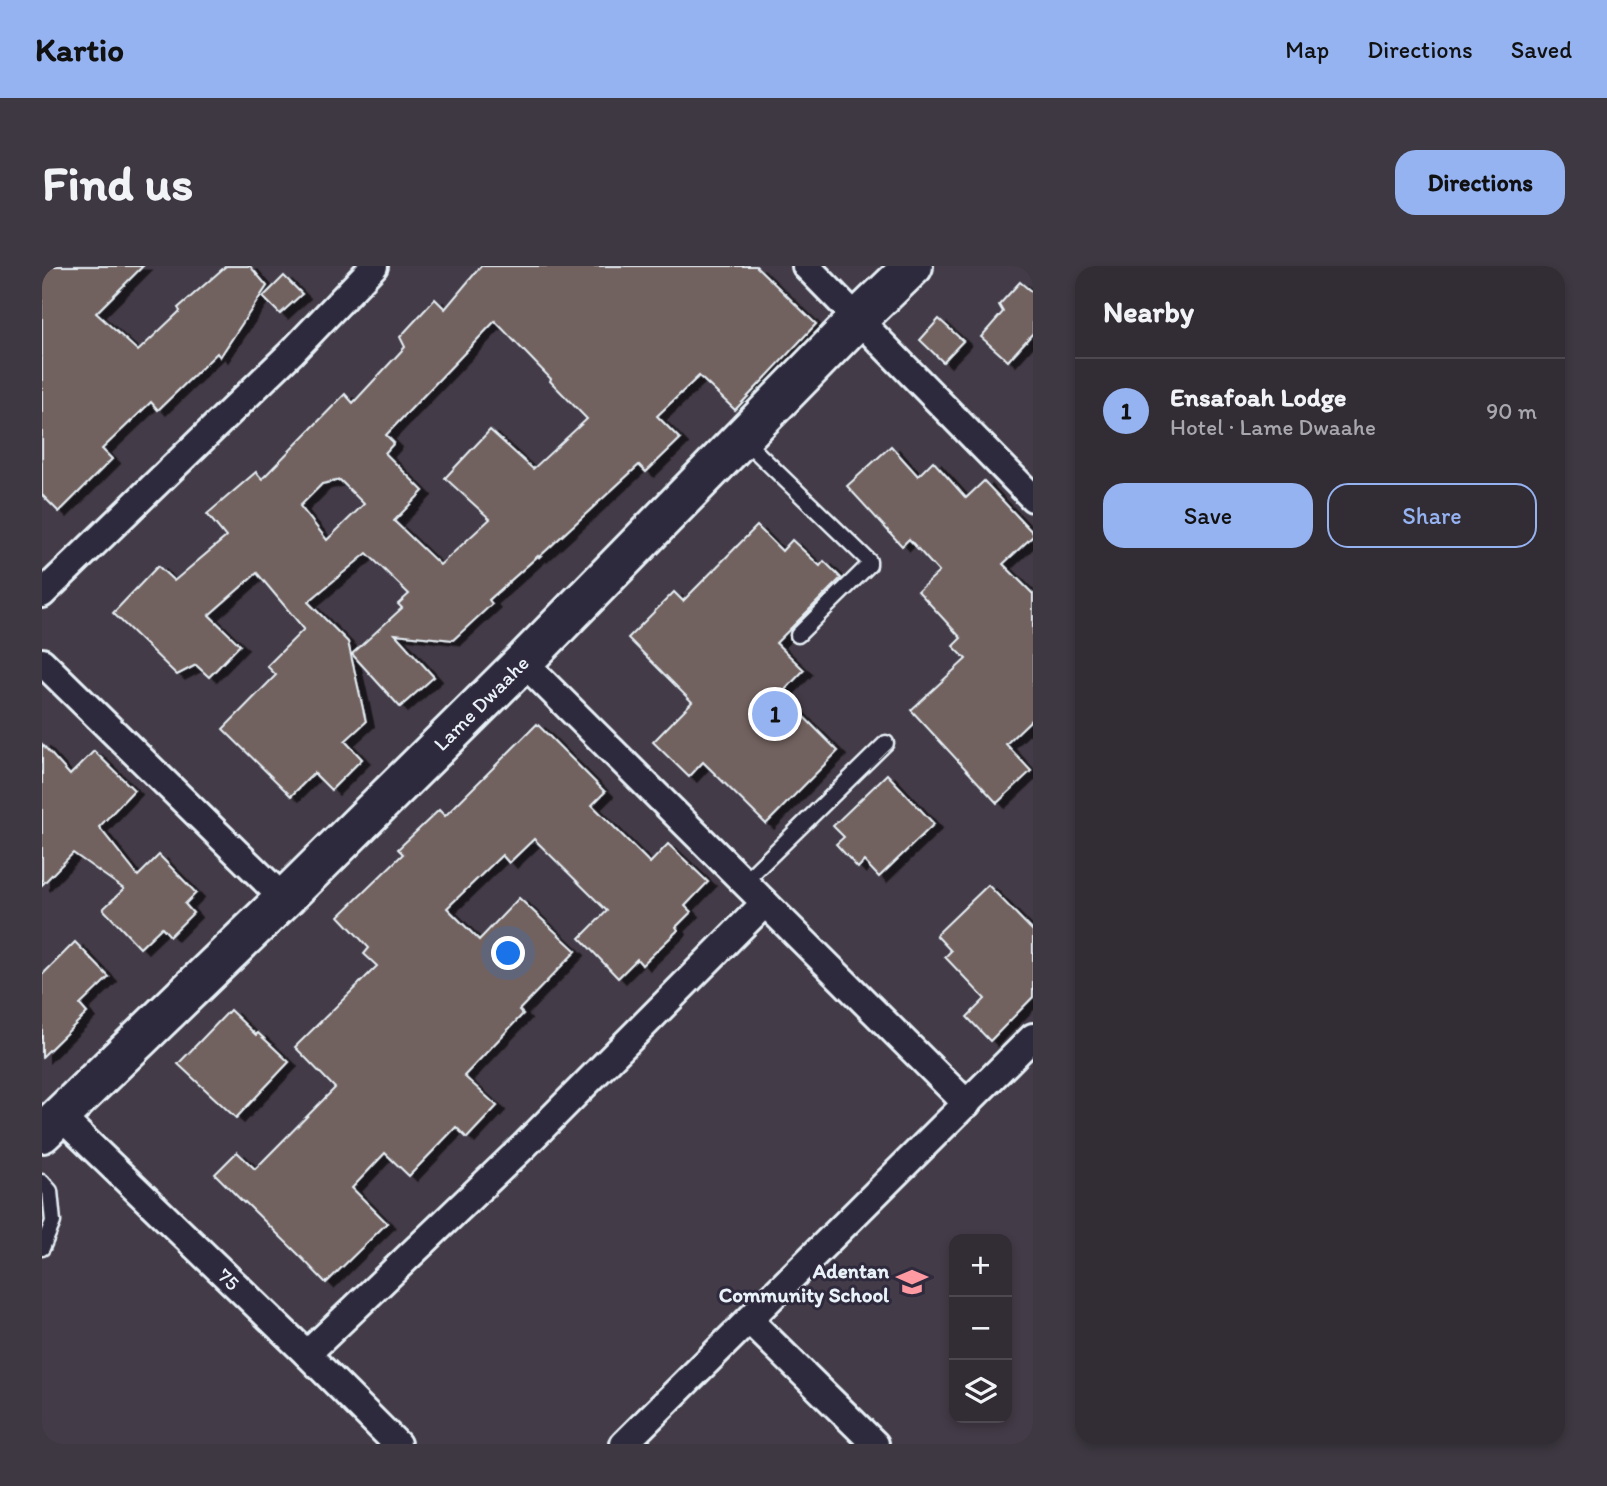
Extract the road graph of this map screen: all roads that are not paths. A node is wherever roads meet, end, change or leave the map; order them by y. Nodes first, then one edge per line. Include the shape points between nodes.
1 (374, 266) edge
2 (806, 266) edge
3 (913, 266) edge
4 (858, 320) junction
5 (742, 438) junction
6 (1033, 498) edge
7 (47, 580) edge
8 (798, 635) dead end
9 (42, 662) edge
10 (523, 662) junction
11 (886, 743) dead end
12 (744, 882) junction
13 (284, 899) junction
14 (765, 903) junction
15 (1033, 1037) edge
16 (967, 1104) junction
17 (51, 1124) edge
18 (42, 1182) edge
19 (42, 1248) edge
20 (749, 1320) junction
21 (307, 1354) junction
22 (397, 1444) edge
23 (624, 1444) edge
24 (875, 1444) edge

1 - 7 street via 291,352
2 - 4 street
3 - 4 street, Lame Dwaahe
4 - 5 street, Lame Dwaahe
4 - 6 street
5 - 8 lane via 869,561
5 - 10 street, Lame Dwaahe
9 - 13 street
10 - 12 street
10 - 13 street, Lame Dwaahe
11 - 12 lane
12 - 14 street
13 - 17 street, Lame Dwaahe
14 - 16 street
14 - 21 street via 524,1146
15 - 16 street
16 - 20 street
17 - 21 street, 75
18 - 19 lane via 50,1191 53,1222
20 - 23 street
20 - 24 street
21 - 22 street, 75

